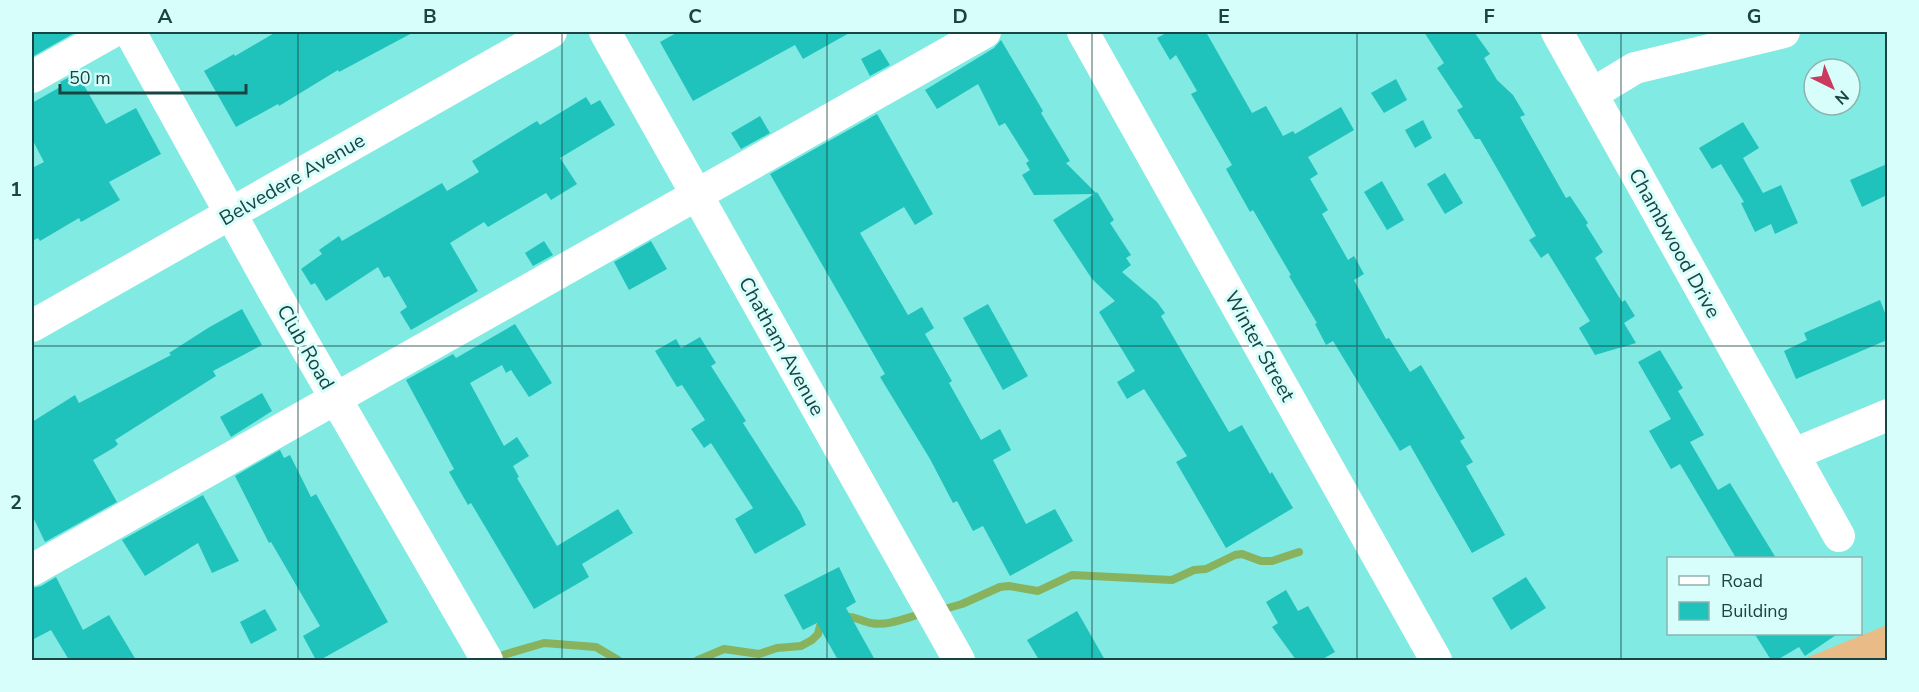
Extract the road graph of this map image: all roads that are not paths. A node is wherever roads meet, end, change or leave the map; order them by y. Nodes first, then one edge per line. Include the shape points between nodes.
1 (112, 32) edge
2 (130, 32) edge
3 (551, 32) edge
4 (605, 32) edge
5 (986, 32) edge
6 (1083, 32) edge
7 (1557, 32) edge
8 (1784, 32) edge
9 (32, 76) edge
10 (1592, 94) junction
11 (696, 195) junction
12 (232, 213) junction
13 (32, 326) edge
14 (336, 398) junction
15 (1887, 415) edge
16 (1794, 454) junction
17 (1839, 536) dead end
18 (32, 570) edge
19 (487, 660) edge
20 (959, 660) edge
21 (1436, 660) edge

1 - 9 street
2 - 12 street, Club Road
3 - 12 street, Belvedere Avenue
4 - 11 street, Chatham Avenue
5 - 11 street
6 - 21 street, Winter Street
7 - 10 street, Chambwood Drive
8 - 10 street via 1635,68
10 - 16 street, Chambwood Drive
11 - 14 street
11 - 20 street, Chatham Avenue
12 - 13 street, Belvedere Avenue
12 - 14 street, Club Road
14 - 18 street
14 - 19 street, Club Road
15 - 16 street
16 - 17 street, Chambwood Drive

